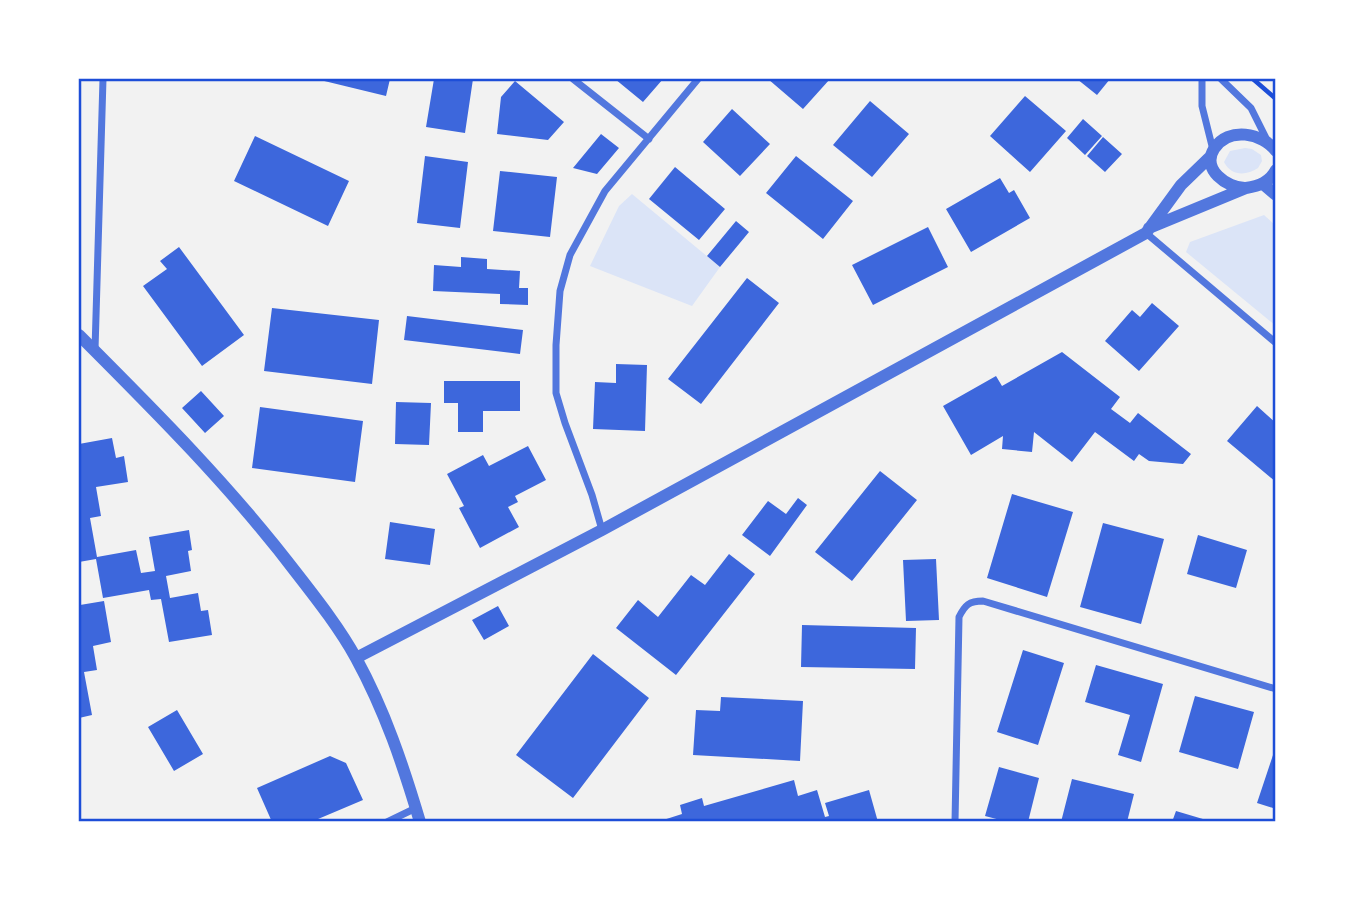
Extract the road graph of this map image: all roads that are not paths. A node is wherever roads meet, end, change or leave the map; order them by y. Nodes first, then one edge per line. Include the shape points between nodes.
1 (103, 79) edge
2 (573, 79) edge
3 (698, 79) edge
4 (1202, 79) edge
5 (1221, 79) edge
6 (649, 139) junction
7 (1274, 148) edge
8 (1212, 153) junction
9 (1276, 170) edge
10 (1263, 184) junction
11 (1246, 188) junction
12 (1276, 195) edge
13 (1147, 231) junction
14 (79, 335) edge
15 (1276, 343) edge
16 (95, 351) junction
17 (602, 530) junction
18 (356, 657) junction
19 (1276, 689) edge
20 (416, 808) junction
21 (387, 822) edge
22 (420, 822) edge
23 (955, 822) edge

1 - 16 street
2 - 6 street
3 - 6 street
4 - 8 street via 1202,106
5 - 7 street via 1251,108
6 - 17 street via 605,191 580,233 559,299 556,393
7 - 8 street via 1258,137 1241,134 1224,139
8 - 11 street via 1212,168 1219,179
8 - 13 street
9 - 10 street
10 - 11 street
10 - 12 street
11 - 13 street
13 - 15 street
13 - 17 street
14 - 16 street
16 - 18 street via 238,500
17 - 18 street
18 - 20 street via 391,733
19 - 23 street via 974,601 959,617
20 - 21 street
20 - 22 street

